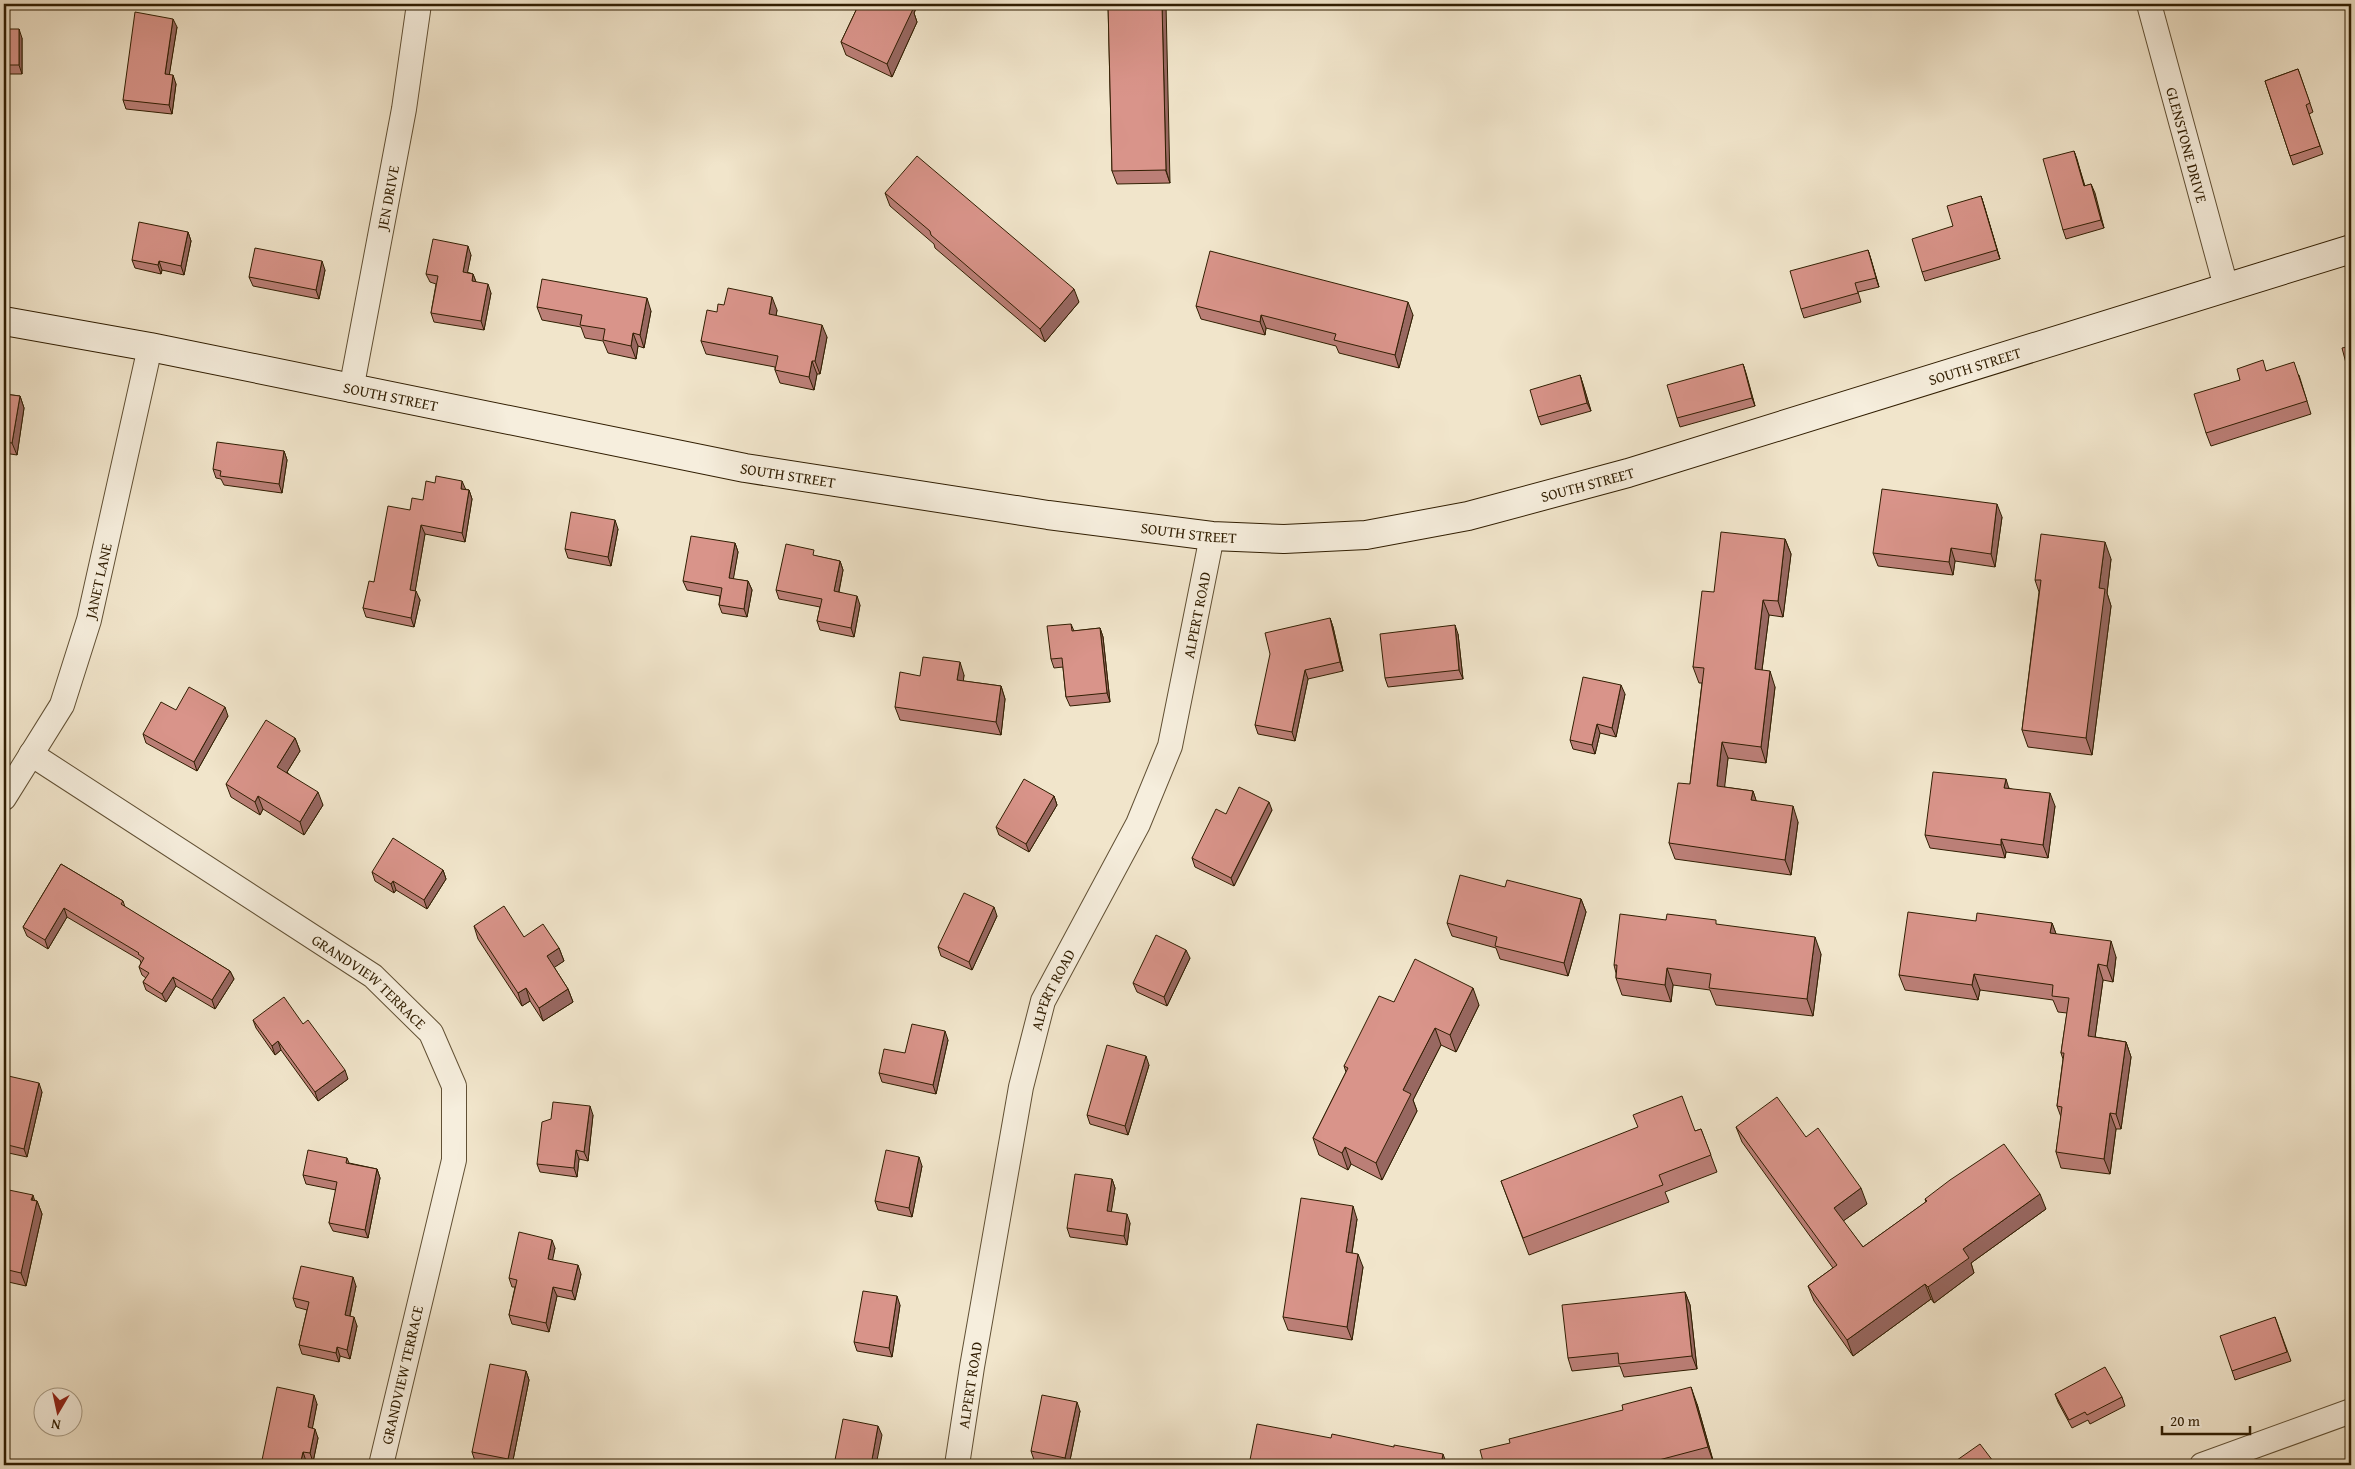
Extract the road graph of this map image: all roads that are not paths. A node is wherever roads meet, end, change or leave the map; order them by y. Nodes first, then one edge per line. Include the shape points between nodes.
1 (418, 4) edge
2 (2149, 4) edge
3 (2351, 249) edge
4 (2226, 287) junction
5 (4, 321) edge
6 (150, 348) junction
7 (351, 390) junction
8 (1212, 536) junction
9 (31, 754) junction
10 (4, 798) edge
11 (2351, 1411) edge
12 (381, 1465) edge
13 (957, 1465) edge
14 (2202, 1465) edge

1 - 7 street, JEN DRIVE via 404,109
2 - 4 street, GLENSTONE DRIVE
3 - 4 street, SOUTH STREET
4 - 8 street, SOUTH STREET via 1628,473 1468,516 1366,534 1284,539
5 - 6 street, SOUTH STREET
6 - 7 street, SOUTH STREET
6 - 9 street, JANET LANE via 89,620 62,705
7 - 8 street, SOUTH STREET via 745,468 1048,515
8 - 13 street, ALPERT ROAD via 1170,746 1138,824 1043,1001 1021,1087
9 - 10 street, JANET LANE
9 - 12 street, GRANDVIEW TERRACE via 373,976 431,1032 454,1086 454,1160
11 - 14 street

